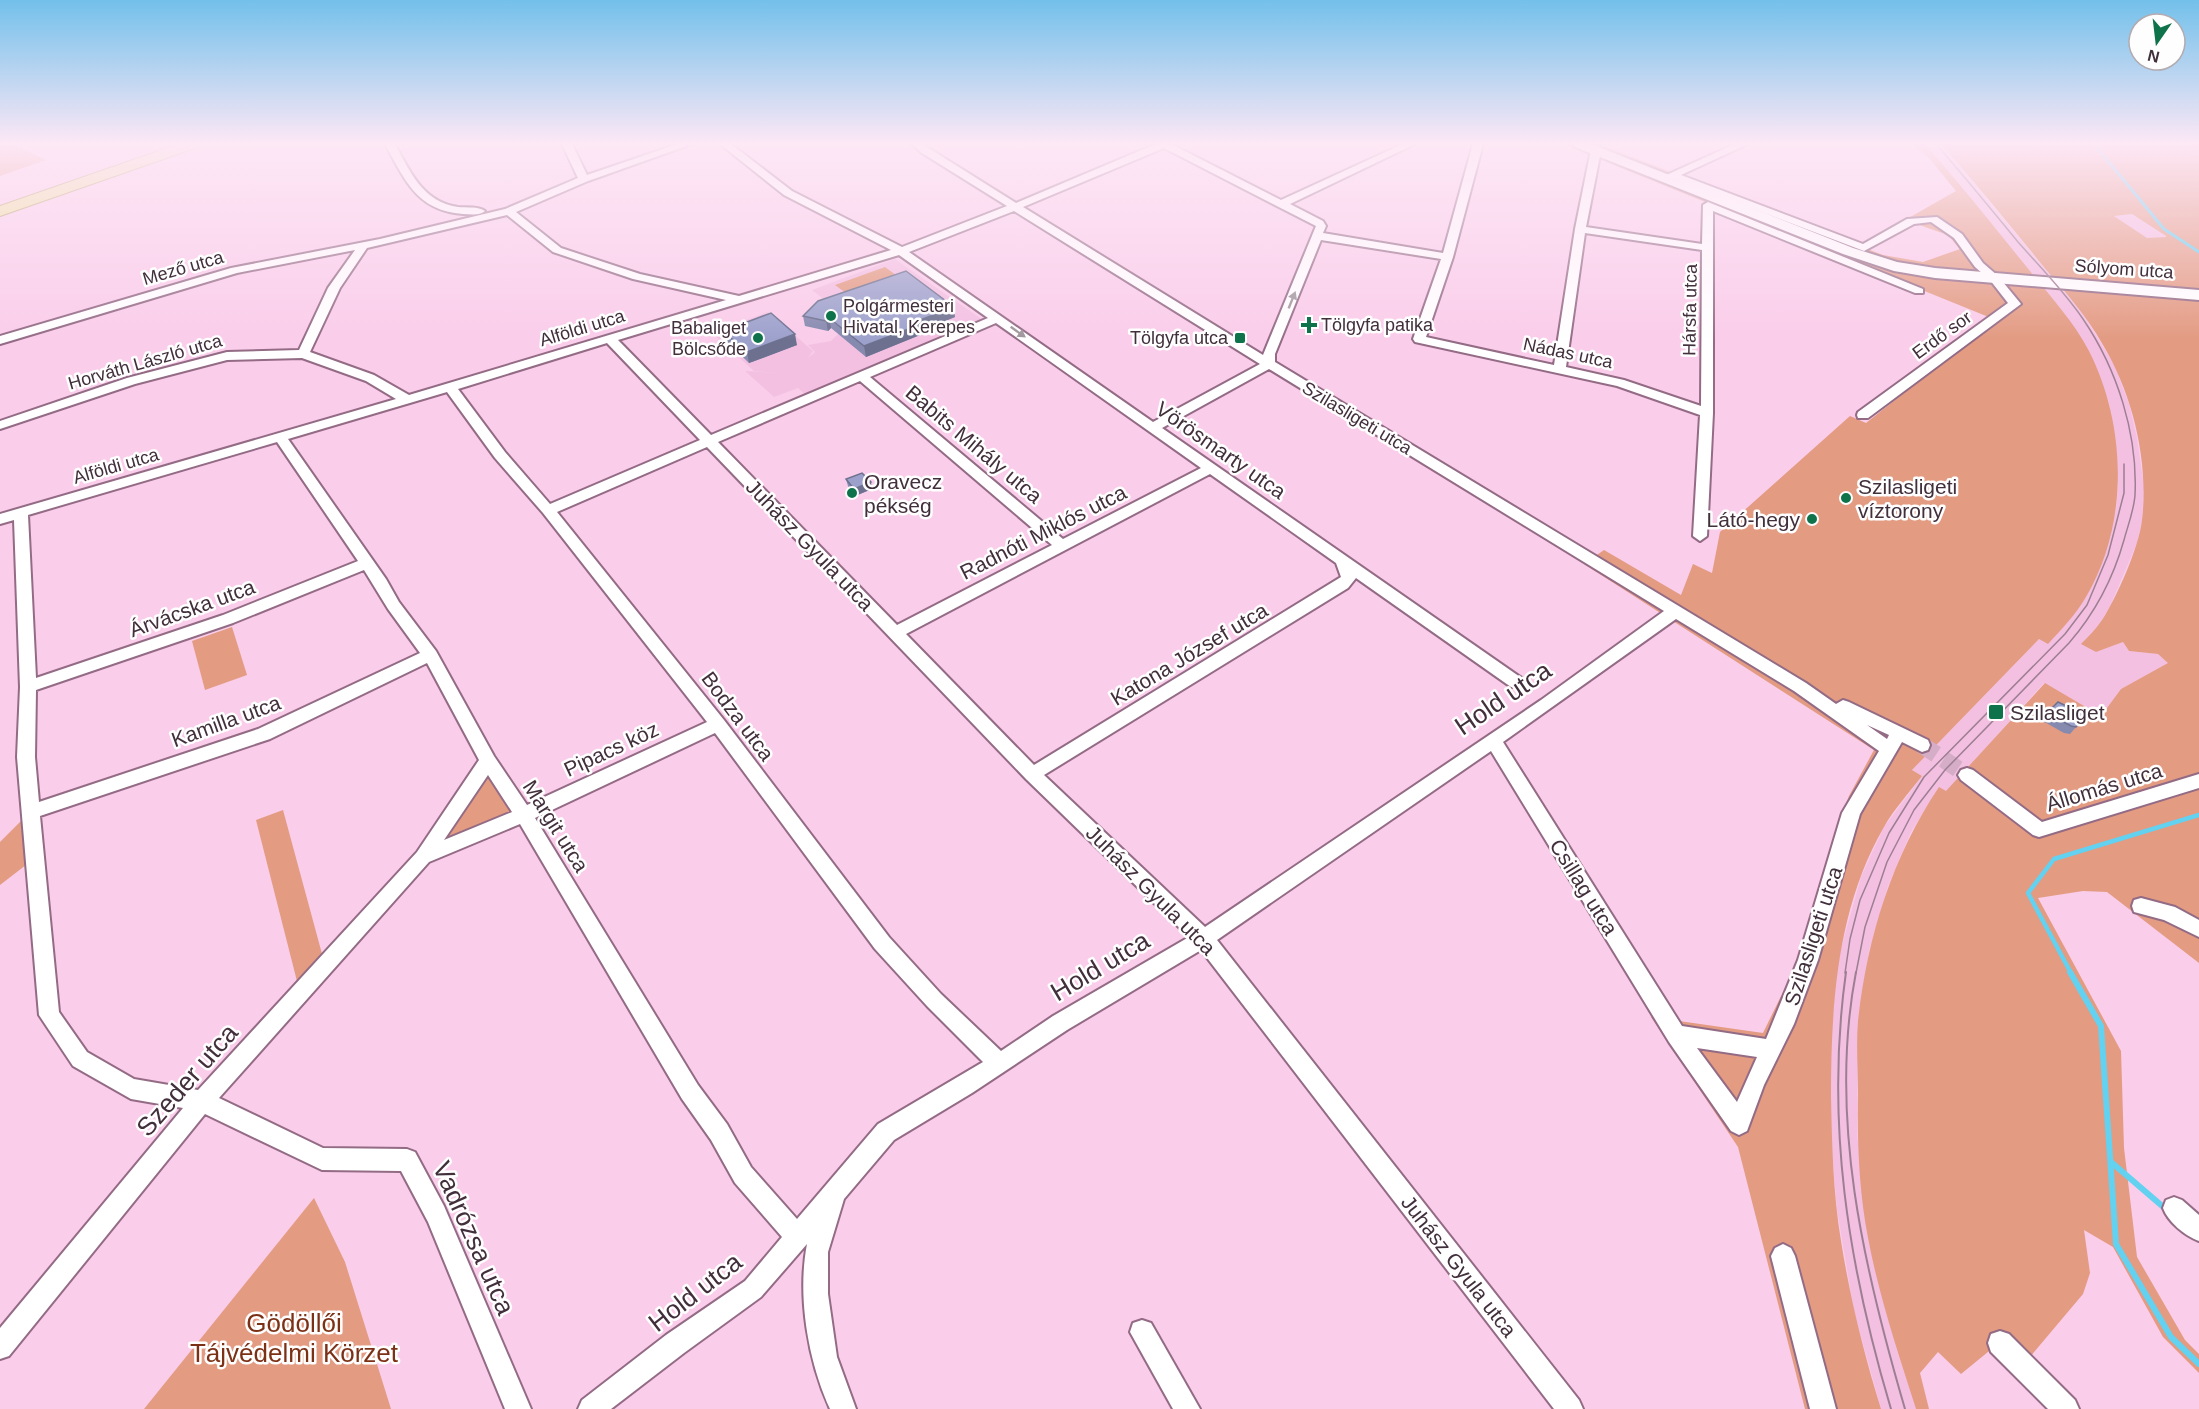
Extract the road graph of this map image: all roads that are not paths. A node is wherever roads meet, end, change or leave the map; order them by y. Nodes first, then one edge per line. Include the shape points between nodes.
1 (451, 210) edge
2 (509, 210) edge
3 (822, 210) edge
4 (1008, 210) edge
5 (1020, 210) edge
6 (1295, 210) edge
7 (1460, 210) edge
8 (1584, 210) edge
9 (1708, 210) edge
10 (1720, 210) edge
11 (1751, 210) edge
12 (1760, 210) edge
13 (504, 212) junction
14 (1580, 229) junction
15 (1319, 236) junction
16 (363, 246) junction
17 (1709, 248) junction
18 (902, 250) junction
19 (1447, 257) junction
20 (1994, 278) junction
21 (1919, 291) dead end
22 (2199, 295) edge
23 (738, 300) junction
24 (997, 318) junction
25 (610, 339) junction
26 (0, 340) edge
27 (303, 354) junction
28 (1269, 359) junction
29 (1559, 370) junction
30 (861, 376) junction
31 (450, 387) junction
32 (406, 399) junction
33 (1707, 413) junction
34 (1863, 415) dead end
35 (0, 425) edge
36 (1153, 428) junction
37 (279, 436) junction
38 (708, 440) junction
39 (1210, 469) junction
40 (548, 510) junction
41 (21, 512) junction
42 (0, 519) edge
43 (1700, 536) dead end
44 (1060, 545) junction
45 (1341, 561) junction
46 (367, 563) junction
47 (1674, 612) junction
48 (895, 633) junction
49 (430, 655) junction
50 (1517, 683) dead end
51 (28, 687) junction
52 (1800, 687) junction
53 (717, 724) junction
54 (1899, 733) junction
55 (1493, 740) junction
56 (1922, 744) tunnel mouth
57 (1888, 748) junction
58 (488, 760) junction
59 (1032, 774) junction
60 (1967, 775) tunnel mouth
61 (2199, 782) edge
62 (30, 812) junction
63 (524, 815) junction
64 (423, 857) junction
65 (2141, 906) dead end
66 (2199, 929) edge
67 (1204, 938) junction
68 (1676, 1035) junction
69 (1772, 1050) junction
70 (999, 1063) junction
71 (202, 1101) junction
72 (1739, 1124) joint
73 (839, 1186) junction
74 (2174, 1208) dead end
75 (2199, 1230) edge
76 (798, 1237) junction
77 (1783, 1256) dead end
78 (1142, 1332) dead end
79 (2000, 1343) dead end
80 (0, 1347) edge
81 (518, 1409) edge
82 (591, 1409) edge
83 (843, 1409) edge
84 (1187, 1409) edge
85 (1570, 1409) edge
86 (1823, 1409) edge
87 (2066, 1409) edge

1 - 13 street
2 - 13 street, Mező utca
3 - 18 street, Vörösmarty utca
4 - 18 street, Alföldi utca
5 - 28 street, Szilasligeti utca
6 - 15 street via 1319,223
7 - 19 street
8 - 14 street
9 - 17 street, Hársfa utca
10 - 21 street, Hársfa utca
11 - 20 street, Sólyom utca via 1874,260 1923,271
12 - 20 street via 1864,248 1911,221 1934,219 1958,236
13 - 16 street, Mező utca
13 - 23 street via 557,250 637,277
14 - 17 street
14 - 29 street
15 - 19 street
28 -> 15 street
16 - 26 street, Mező utca via 235,270
16 - 27 street via 334,288
17 - 33 street, Hársfa utca
18 - 23 street, Alföldi utca
18 - 24 street, Vörösmarty utca
19 - 29 street, Nádas utca via 1419,339
20 - 22 street, Sólyom utca
20 - 34 street, Erdő sor via 2015,304
23 - 25 street, Alföldi utca
24 - 30 street
24 -> 36 street, Vörösmarty utca
25 - 31 street, Alföldi utca
25 - 38 street, Juhász Gyula utca
27 - 32 street via 369,378
27 - 35 street, Horváth László utca via 227,356 131,381
28 - 36 street
28 - 47 street, Szilasligeti utca
29 - 33 street, Nádas utca via 1620,383
30 - 38 street
30 - 44 street, Babits Mihály utca
31 - 32 street, Alföldi utca
31 - 40 street, Bodza utca via 500,455
32 - 37 street, Alföldi utca
33 - 43 street, Hársfa utca
36 - 39 street, Vörösmarty utca
37 - 41 street, Alföldi utca
37 - 46 street, Margit utca
38 - 40 street
38 - 48 street, Juhász Gyula utca
39 - 44 street, Radnóti Miklós utca
39 - 45 street, Vörösmarty utca
40 - 53 street, Bodza utca
41 - 42 street, Alföldi utca
41 - 51 street
44 - 48 street, Radnóti Miklós utca
45 - 50 street, Vörösmarty utca
45 - 59 street, Katona József utca via 1349,578 1343,584
46 - 49 street, Margit utca
46 - 51 street, Árvácska utca via 228,619
47 - 52 street, Szilasligeti utca
47 - 55 street, Hold utca
48 - 59 street, Juhász Gyula utca
49 - 58 street, Margit utca
49 - 62 street, Kamilla utca via 264,734
51 - 62 street via 26,757
52 - 54 street, Szilasligeti utca
52 - 57 street, Szilasligeti utca
53 - 63 street, Pipacs köz
53 - 70 street, Bodza utca via 882,943
54 - 56 street, Szilasligeti utca
54 - 57 street, Szilasligeti utca
55 - 67 street, Hold utca
55 - 68 street, Csillag utca
57 - 69 street, Szilasligeti utca via 1851,813 1808,960
58 - 63 street, Margit utca
58 - 64 street, Szeder utca
59 - 67 street, Juhász Gyula utca
60 - 61 street, Állomás utca via 2038,830
62 - 71 street via 50,1015 80,1059 131,1089
63 - 64 street, Szeder utca
63 - 76 street, Margit utca via 743,1175
64 - 71 street, Szeder utca
65 - 66 street via 2168,913
67 - 70 street, Hold utca
67 - 85 street, Juhász Gyula utca
68 - 69 street
68 - 72 street, Csillag utca
69 - 72 street, Szilasligeti utca
70 - 73 street, Hold utca via 886,1132
71 - 80 street, Szeder utca
71 - 81 street, Vadrózsa utca via 322,1159 407,1160 435,1214
73 - 76 street, Hold utca
73 - 83 street via 816,1258 818,1319 835,1394
74 - 75 street
76 - 82 street, Hold utca via 753,1288
77 - 86 street
78 - 84 street
79 - 87 street

